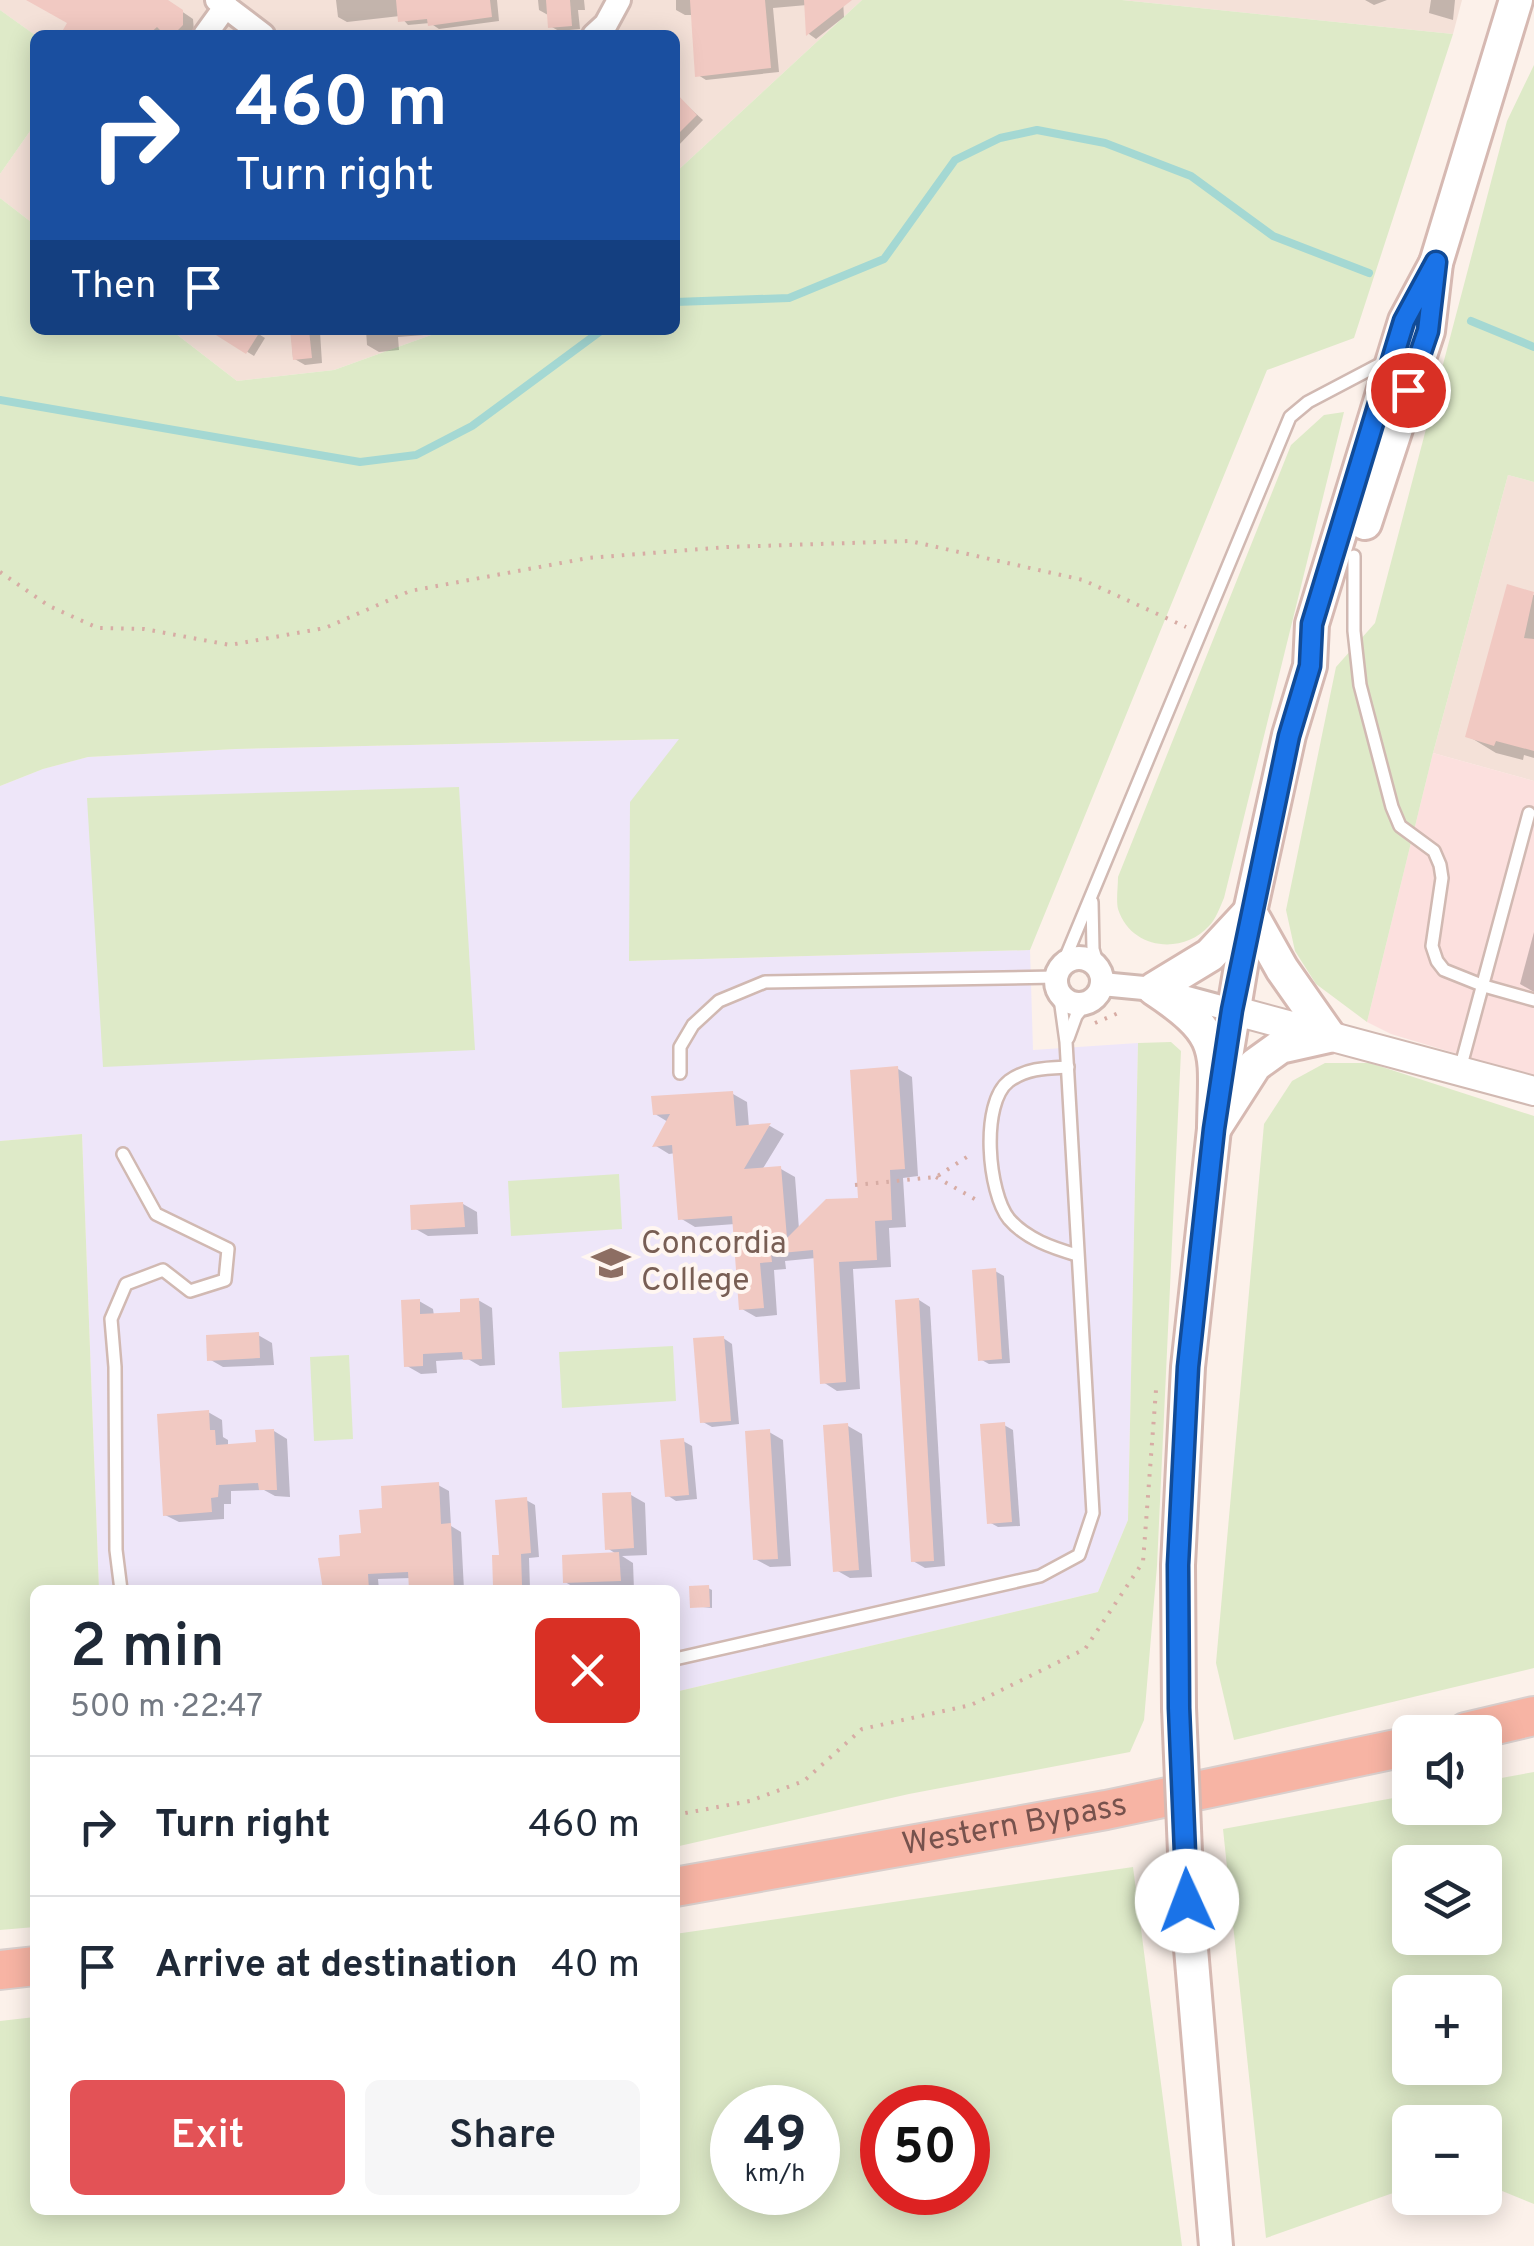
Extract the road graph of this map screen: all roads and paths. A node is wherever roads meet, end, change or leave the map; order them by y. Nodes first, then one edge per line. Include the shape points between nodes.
1 (619, 0) edge
2 (1516, 0) edge
3 (222, 3) edge
4 (208, 30) edge
5 (256, 30) edge
6 (599, 30) edge
7 (1436, 262) junction
8 (1392, 358) junction
9 (1354, 556) junction
10 (0, 572) edge
11 (1202, 634) junction
12 (1310, 666) junction
13 (1529, 813) dead end
14 (1092, 898) junction
15 (1250, 912) junction
16 (1059, 978) junction
17 (1096, 985) junction
18 (1484, 986) junction
19 (1154, 989) junction
20 (1534, 1000) edge
21 (1232, 1010) junction
22 (1128, 1011) dead end
23 (1330, 1036) junction
24 (1066, 1042) junction
25 (1068, 1067) junction
26 (1460, 1071) junction
27 (680, 1073) dead end
28 (1534, 1092) edge
29 (1214, 1129) junction
30 (990, 1142) junction
31 (123, 1154) dead end
32 (936, 1178) junction
33 (855, 1186) dead end
34 (1008, 1218) junction
35 (1076, 1254) junction
36 (1157, 1375) dead end
37 (120, 1585) edge
38 (680, 1659) edge
39 (1534, 1716) edge
40 (1502, 1724) edge
41 (1392, 1750) edge
42 (680, 1813) edge
43 (680, 1886) edge
44 (30, 1967) edge
45 (0, 1970) edge
46 (1216, 2246) edge

1 - 6 street
2 - 7 main road
3 - 4 street
3 - 5 street
7 - 8 main road
7 - 9 main road via 1428,331
8 - 11 lane via 1290,417
8 - 12 main road via 1312,624
9 - 12 main road via 1332,633
9 - 18 lane via 1360,684 1392,806 1400,826 1440,864 1432,946 1444,970
10 - 11 path via 49,606 98,628 230,645 324,628 410,591 588,558 910,541 1083,580
11 - 14 lane
12 - 15 main road
13 - 18 lane
14 - 16 lane
14 - 17 lane
15 - 19 main road via 1210,955
15 - 21 main road
15 - 23 main road
16 - 17 street via 1074,1003
16 - 17 street via 1067,961 1082,958
16 - 24 lane
16 - 27 lane via 766,982 718,1001 693,1025 680,1047
17 - 19 street
17 - 24 lane
18 - 20 lane
18 - 26 lane
19 - 21 street
19 - 29 main road via 1188,1012 1210,1038
21 - 23 street
21 - 29 main road
22 - 24 path
23 - 26 street
23 - 29 main road via 1280,1047 1255,1065
24 - 25 lane
25 - 30 lane via 1030,1070 1006,1083 994,1104
25 - 35 lane
26 - 28 street
29 - 46 main road, bridge via 1188,1367 1178,1565 1187,1901
30 - 32 path
30 - 34 lane
31 - 37 lane via 156,1214 228,1249 225,1280 190,1291 163,1270 126,1284 111,1319
32 - 33 path
32 - 34 path
34 - 35 lane via 1050,1247
35 - 38 lane via 1092,1513 1078,1555 1040,1576
36 - 42 path via 1143,1562 1085,1648 971,1705 862,1729 804,1781
39 - 40 highway
41 - 43 highway, Western Bypass via 1106,1810
44 - 45 highway

